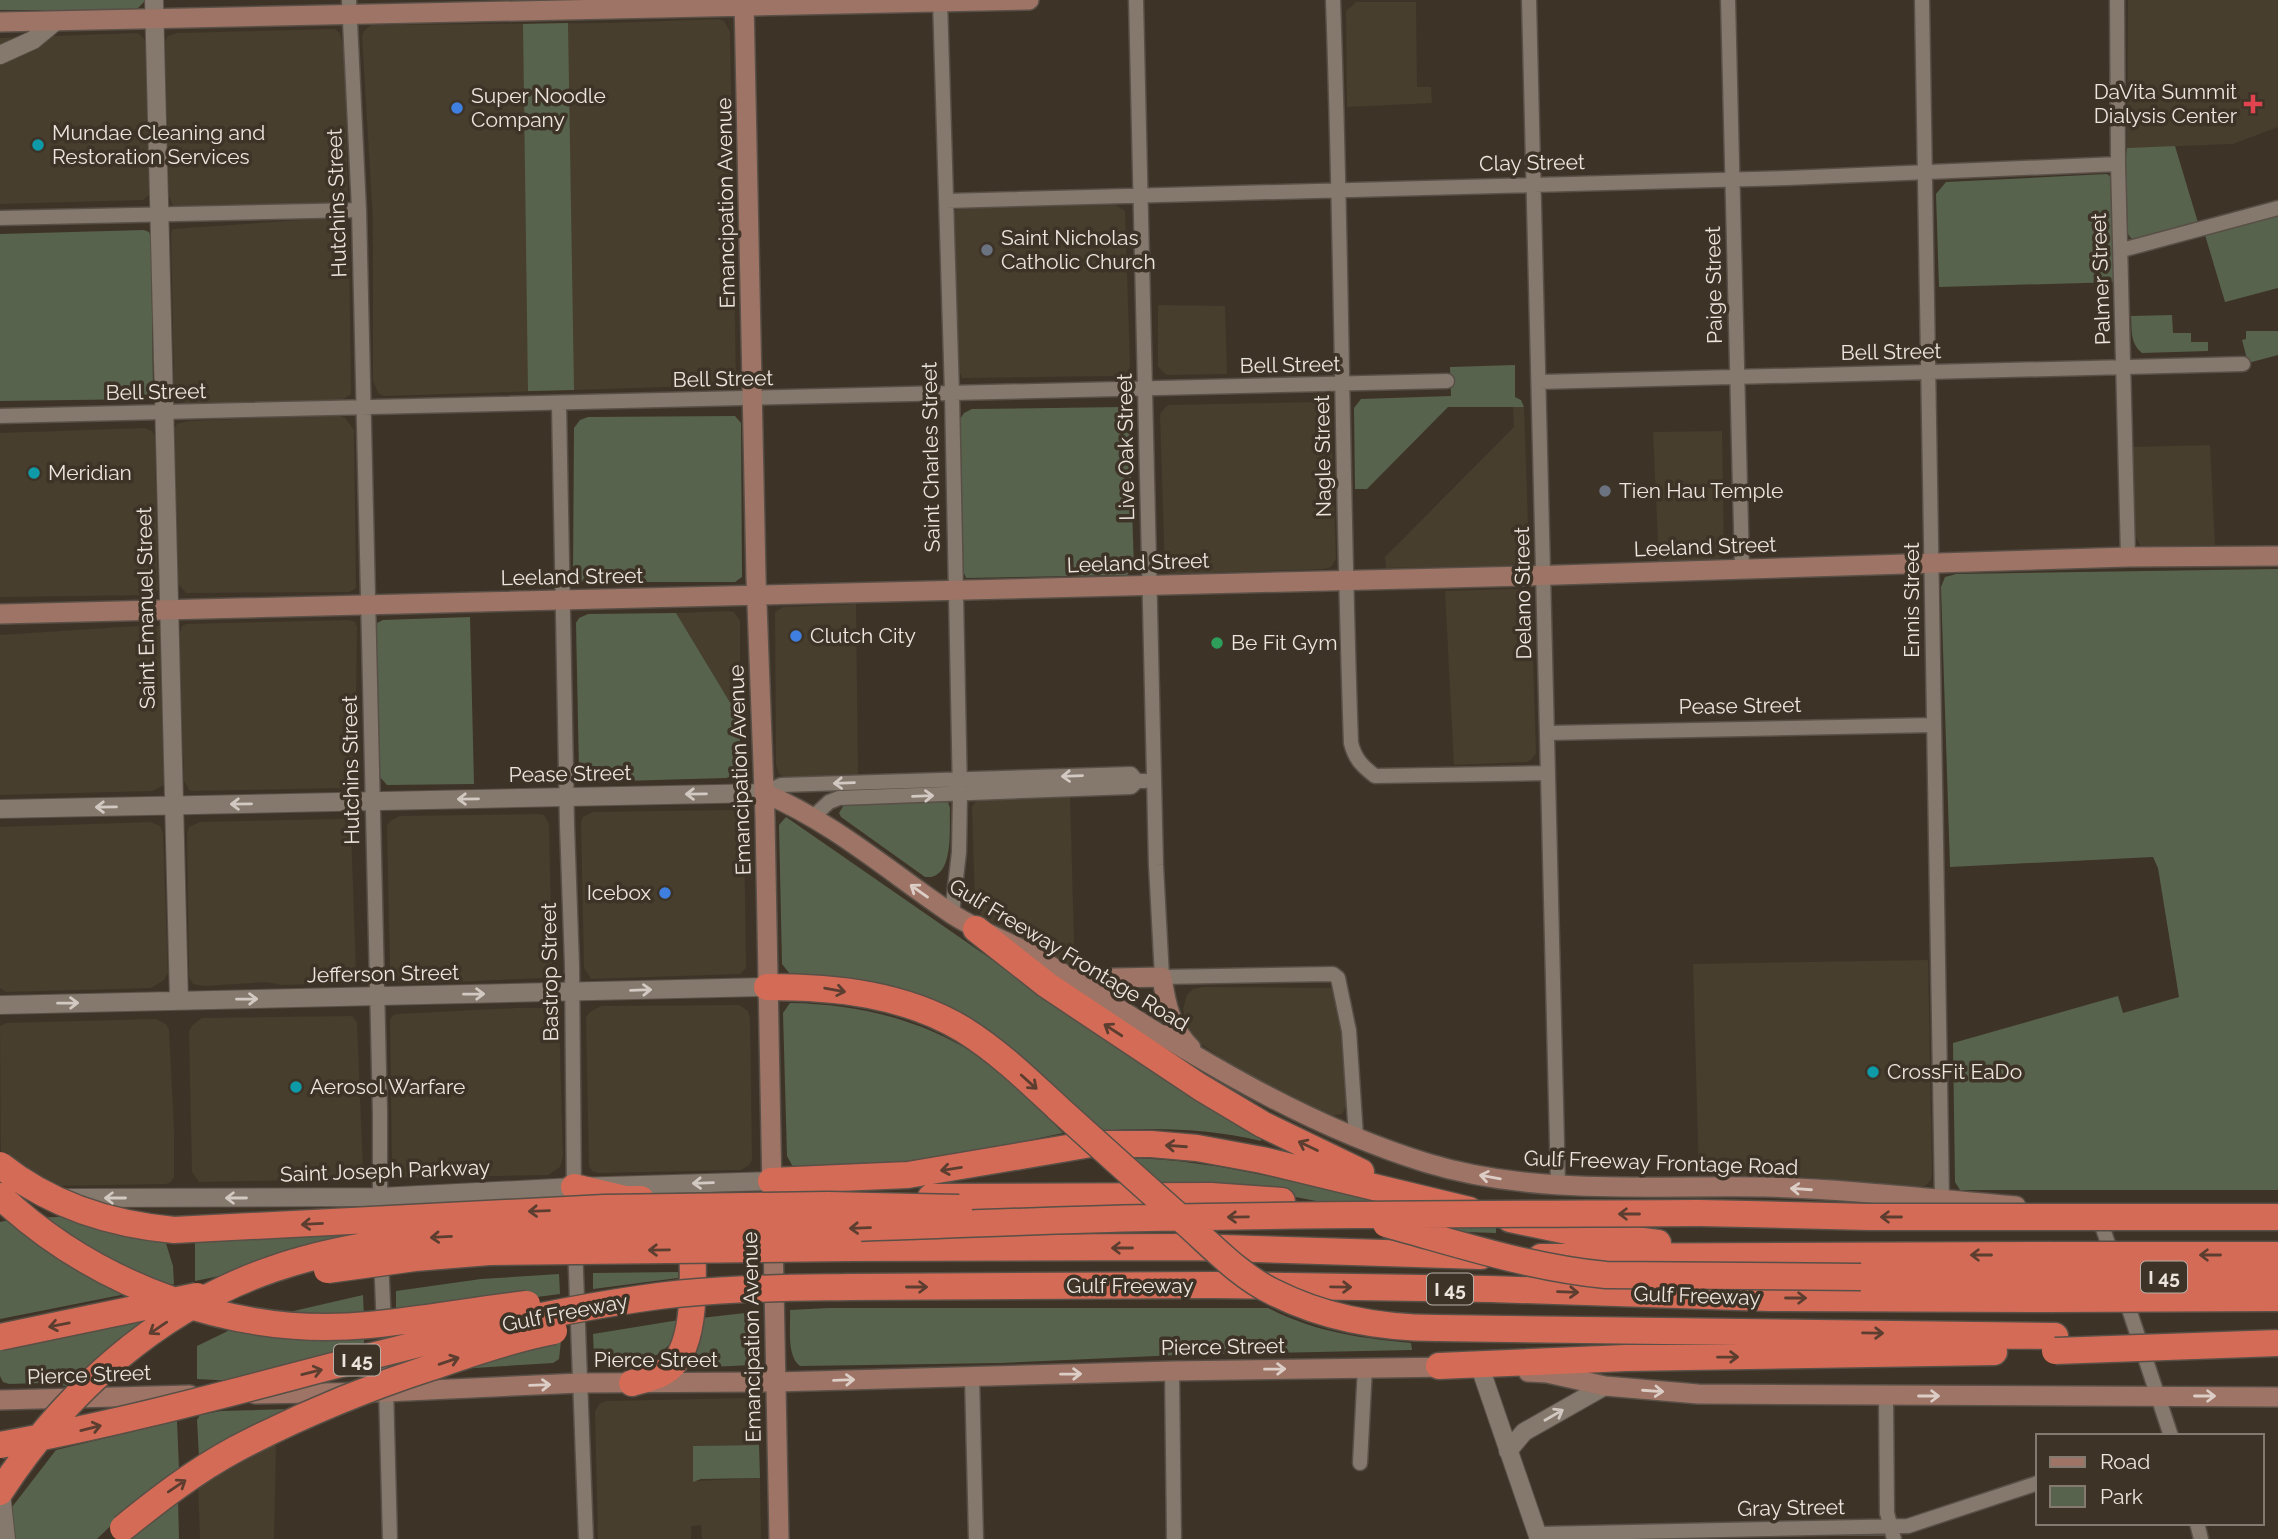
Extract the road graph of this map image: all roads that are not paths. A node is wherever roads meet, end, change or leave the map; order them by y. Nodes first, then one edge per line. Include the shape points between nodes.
1 (1029, 0) edge
2 (1136, 0) edge
3 (1333, 0) edge
4 (1530, 0) edge
5 (1728, 0) edge
6 (1923, 0) edge
7 (2116, 0) edge
8 (940, 1) edge
9 (744, 3) edge
10 (349, 7) edge
11 (155, 9) edge
12 (57, 21) junction
13 (0, 22) edge
14 (0, 55) edge
15 (2118, 164) junction
16 (1926, 174) junction
17 (1732, 180) junction
18 (1534, 184) junction
19 (1340, 189) junction
20 (1141, 195) junction
21 (946, 201) junction
22 (2278, 208) edge
23 (359, 210) junction
24 (160, 214) junction
25 (0, 218) edge
26 (2122, 250) junction
27 (2243, 365) dead end
28 (2124, 368) junction
29 (1929, 372) junction
30 (1737, 377) junction
31 (1447, 381) dead end
32 (1539, 382) junction
33 (1343, 385) junction
34 (1145, 389) junction
35 (952, 394) junction
36 (752, 399) junction
37 (559, 404) junction
38 (364, 408) junction
39 (164, 413) junction
40 (0, 416) edge
41 (2278, 556) edge
42 (2128, 557) junction
43 (1933, 564) junction
44 (1742, 568) junction
45 (1543, 575) junction
46 (1346, 580) junction
47 (1150, 585) junction
48 (955, 591) junction
49 (757, 595) junction
50 (564, 600) junction
51 (368, 604) junction
52 (169, 609) junction
53 (0, 614) edge
54 (1934, 725) junction
55 (1547, 733) junction
56 (1548, 773) junction
57 (959, 779) junction
58 (1137, 781) junction
59 (1154, 781) junction
60 (764, 793) junction
61 (960, 795) junction
62 (566, 797) junction
63 (373, 801) junction
64 (174, 806) junction
65 (0, 809) edge
66 (813, 817) junction
67 (952, 914) junction
68 (976, 929) junction
69 (1162, 977) junction
70 (1071, 979) junction
71 (767, 987) junction
72 (572, 992) junction
73 (377, 996) junction
74 (179, 1001) junction
75 (0, 1004) edge
76 (1206, 1064) junction
77 (1356, 1136) junction
78 (0, 1164) edge
79 (1558, 1185) junction
80 (574, 1187) junction
81 (772, 1189) junction
82 (1414, 1196) junction
83 (0, 1197) edge
84 (380, 1197) junction
85 (708, 1198) junction
86 (1942, 1200) junction
87 (2098, 1213) junction
88 (2278, 1214) edge
89 (1149, 1218) junction
90 (2278, 1255) edge
91 (1732, 1256) junction
92 (2049, 1277) junction
93 (2278, 1277) edge
94 (849, 1287) junction
95 (716, 1290) junction
96 (2278, 1298) edge
97 (2278, 1336) edge
98 (0, 1337) edge
99 (2055, 1343) junction
100 (2278, 1343) edge
101 (1439, 1366) junction
102 (1365, 1367) junction
103 (1481, 1370) junction
104 (1172, 1371) junction
105 (972, 1376) junction
106 (776, 1381) junction
107 (579, 1383) junction
108 (632, 1383) junction
109 (1605, 1386) junction
110 (386, 1392) junction
111 (1886, 1396) junction
112 (2158, 1396) junction
113 (2278, 1396) edge
114 (0, 1401) edge
115 (2170, 1434) edge
116 (0, 1446) edge
117 (1508, 1451) junction
118 (1360, 1463) dead end
119 (0, 1483) edge
120 (2036, 1484) edge
121 (0, 1492) edge
122 (1892, 1533) edge
123 (1539, 1537) edge
124 (6, 1539) edge
125 (113, 1539) edge
126 (390, 1539) edge
127 (586, 1539) edge
128 (779, 1539) edge
129 (976, 1539) edge
130 (1174, 1539) edge

1 - 8 main road
2 - 20 street, Live Oak Street
3 - 19 street, Nagle Street
4 - 18 street, Delano Street
5 - 17 street, Paige Street
6 - 16 street, Ennis Street
7 - 15 street, Palmer Street
8 - 9 main road
8 - 21 street, Saint Charles Street
9 - 10 main road
9 - 36 main road, Emancipation Avenue
10 - 11 main road
10 - 23 street, Hutchins Street
11 - 12 main road
11 - 24 street, Saint Emanuel Street
12 - 13 main road
12 - 14 street via 33,40
15 - 16 street, Clay Street
15 - 26 street, Palmer Street
16 - 17 street, Clay Street
16 - 29 street, Ennis Street
17 - 18 street, Clay Street
17 - 30 street, Paige Street
18 - 19 street, Clay Street
18 - 32 street, Delano Street
19 - 20 street, Clay Street
19 - 33 street, Nagle Street
20 - 21 street, Clay Street
20 - 34 street, Live Oak Street
21 - 35 street, Saint Charles Street
22 - 26 street
23 - 24 street
23 - 38 street, Hutchins Street
24 - 25 street
24 - 39 street, Saint Emanuel Street
26 - 28 street, Palmer Street
27 - 28 street, Bell Street
28 - 29 street, Bell Street
28 - 42 street, Palmer Street
29 - 30 street, Bell Street
29 - 43 street, Ennis Street
30 - 32 street, Bell Street
30 - 44 street, Paige Street
31 - 33 street, Bell Street
32 - 45 street, Delano Street
33 - 34 street, Bell Street
33 - 46 street, Nagle Street
34 - 35 street, Bell Street
34 - 47 street, Live Oak Street
35 - 36 street, Bell Street
35 - 48 street, Saint Charles Street
36 - 37 street, Bell Street
36 - 49 main road, Emancipation Avenue
37 - 38 street, Bell Street
37 - 50 street, Bastrop Street
38 - 39 street, Bell Street
38 - 51 street, Hutchins Street
39 - 40 street, Bell Street
39 - 52 street, Saint Emanuel Street
41 - 42 main road, Leeland Street
42 - 43 main road, Leeland Street
43 - 44 main road, Leeland Street
43 - 54 street, Ennis Street
44 - 45 main road, Leeland Street
45 - 46 main road, Leeland Street
45 - 55 street, Delano Street
46 - 47 main road, Leeland Street
46 - 56 street, Nagle Street via 1351,743 1361,766 1375,776
47 - 48 main road, Leeland Street
47 - 59 street, Live Oak Street
48 - 49 main road, Leeland Street
48 - 57 street, Saint Charles Street
49 - 50 main road, Leeland Street
49 - 60 main road, Emancipation Avenue
50 - 51 main road, Leeland Street
50 - 62 street, Bastrop Street
51 - 52 main road, Leeland Street
51 - 63 street, Hutchins Street
52 - 53 main road, Leeland Street
52 - 64 street, Saint Emanuel Street
54 - 55 street, Pease Street
54 - 86 street, Ennis Street
55 - 56 street, Delano Street
56 - 79 street, Delano Street
58 -> 57 street, Pease Street via 1131,774
57 -> 60 street, Pease Street via 781,785
57 - 61 street, Saint Charles Street
58 - 59 street, Pease Street
58 - 61 street, Pease Street via 1131,787
59 - 69 street, Live Oak Street
60 -> 62 street, Pease Street
60 - 66 main road, Gulf Freeway Frontage Road
60 - 71 main road, Emancipation Avenue
66 -> 61 street, Pease Street via 839,798
61 - 67 street, Saint Charles Street
62 -> 63 street, Pease Street
62 - 72 street, Bastrop Street
63 -> 64 street, Pease Street
63 - 73 street, Hutchins Street
64 -> 65 street, Pease Street
64 - 74 street, Saint Emanuel Street
67 -> 66 main road, Gulf Freeway Frontage Road
67 - 68 main road, Gulf Freeway Frontage Road
68 - 70 main road, Gulf Freeway Frontage Road via 1035,956
82 -> 68 highway via 1234,1108 1047,985
69 - 70 main road
69 - 76 main road via 1177,1034
69 - 77 street via 1333,974 1338,978 1349,1031
70 - 76 main road, Gulf Freeway Frontage Road
72 -> 71 street, Jefferson Street
71 - 81 main road, Emancipation Avenue
71 -> 99 highway, bridge via 820,987 895,1000 964,1030 1008,1062 1234,1266 1270,1291 1343,1318 1377,1326
73 -> 72 street, Jefferson Street
72 - 80 street, Bastrop Street
74 -> 73 street, Jefferson Street
73 - 84 street, Hutchins Street
75 -> 74 street, Jefferson Street
76 - 77 main road, Gulf Freeway Frontage Road
79 -> 77 main road, Gulf Freeway Frontage Road via 1469,1174
89 -> 78 highway, bridge via 1056,1209 681,1206 174,1230 122,1223 68,1206
86 -> 79 main road, Gulf Freeway Frontage Road via 1770,1187
81 -> 80 street, Saint Joseph Parkway
80 - 84 street, Saint Joseph Parkway
80 - 85 highway via 625,1199
80 - 107 street, Bastrop Street
82 -> 81 highway via 1197,1147 1151,1144 1091,1144 908,1175
81 - 85 highway
81 - 92 highway, Gulf Freeway / I 45, bridge via 1282,1201 1541,1266 1606,1275
81 - 106 main road, Emancipation Avenue
82 - 91 highway via 1572,1232
84 -> 83 street, Saint Joseph Parkway
83 - 95 highway, bridge via 56,1241 136,1285 213,1312 282,1325 368,1325 563,1299
84 - 110 street, Hutchins Street
85 - 108 highway via 693,1211 686,1345 664,1372
86 - 87 main road, Gulf Freeway Frontage Road
87 - 88 main road, Gulf Freeway Frontage Road
87 - 112 street
88 -> 89 highway, bridge
89 -> 121 highway, bridge via 504,1234 388,1241 345,1249 247,1279 206,1298 149,1335 67,1405
90 -> 92 highway, Gulf Freeway / I 45, bridge
92 -> 91 highway, Gulf Freeway / I 45
91 -> 98 highway, Gulf Freeway / I 45, bridge via 1575,1258 1190,1247 489,1252 355,1265 280,1278
92 - 93 highway, Gulf Freeway / I 45, bridge
94 -> 92 highway, Gulf Freeway / I 45 via 1213,1285 1769,1298
92 - 96 highway, Gulf Freeway / I 45, bridge
94 - 95 highway, Gulf Freeway / I 45, bridge
125 -> 94 highway, bridge via 174,1488 234,1450 310,1413 467,1354 664,1311
116 -> 95 highway, Gulf Freeway / I 45, bridge via 544,1315
97 - 99 highway
99 - 100 highway, bridge
101 -> 99 highway
101 - 102 main road, Pierce Street
101 - 103 main road
104 -> 102 main road, Pierce Street
102 - 118 street
103 - 109 main road via 1548,1373
103 - 117 street
105 -> 104 main road, Pierce Street
104 - 130 street
106 -> 105 main road, Pierce Street
105 - 129 street
106 - 108 main road, Pierce Street
106 - 128 main road, Emancipation Avenue
107 - 108 main road, Pierce Street
110 -> 107 main road, Pierce Street
107 - 127 street, Bastrop Street
109 -> 111 main road via 1698,1394
117 -> 109 street via 1524,1432
110 - 114 main road, Pierce Street
110 - 126 street, Hutchins Street
111 -> 112 main road
111 - 122 street via 1887,1513
112 -> 113 main road
112 - 115 street
117 - 123 street
119 - 124 street
120 - 122 street, Gray Street
122 - 123 street, Gray Street

